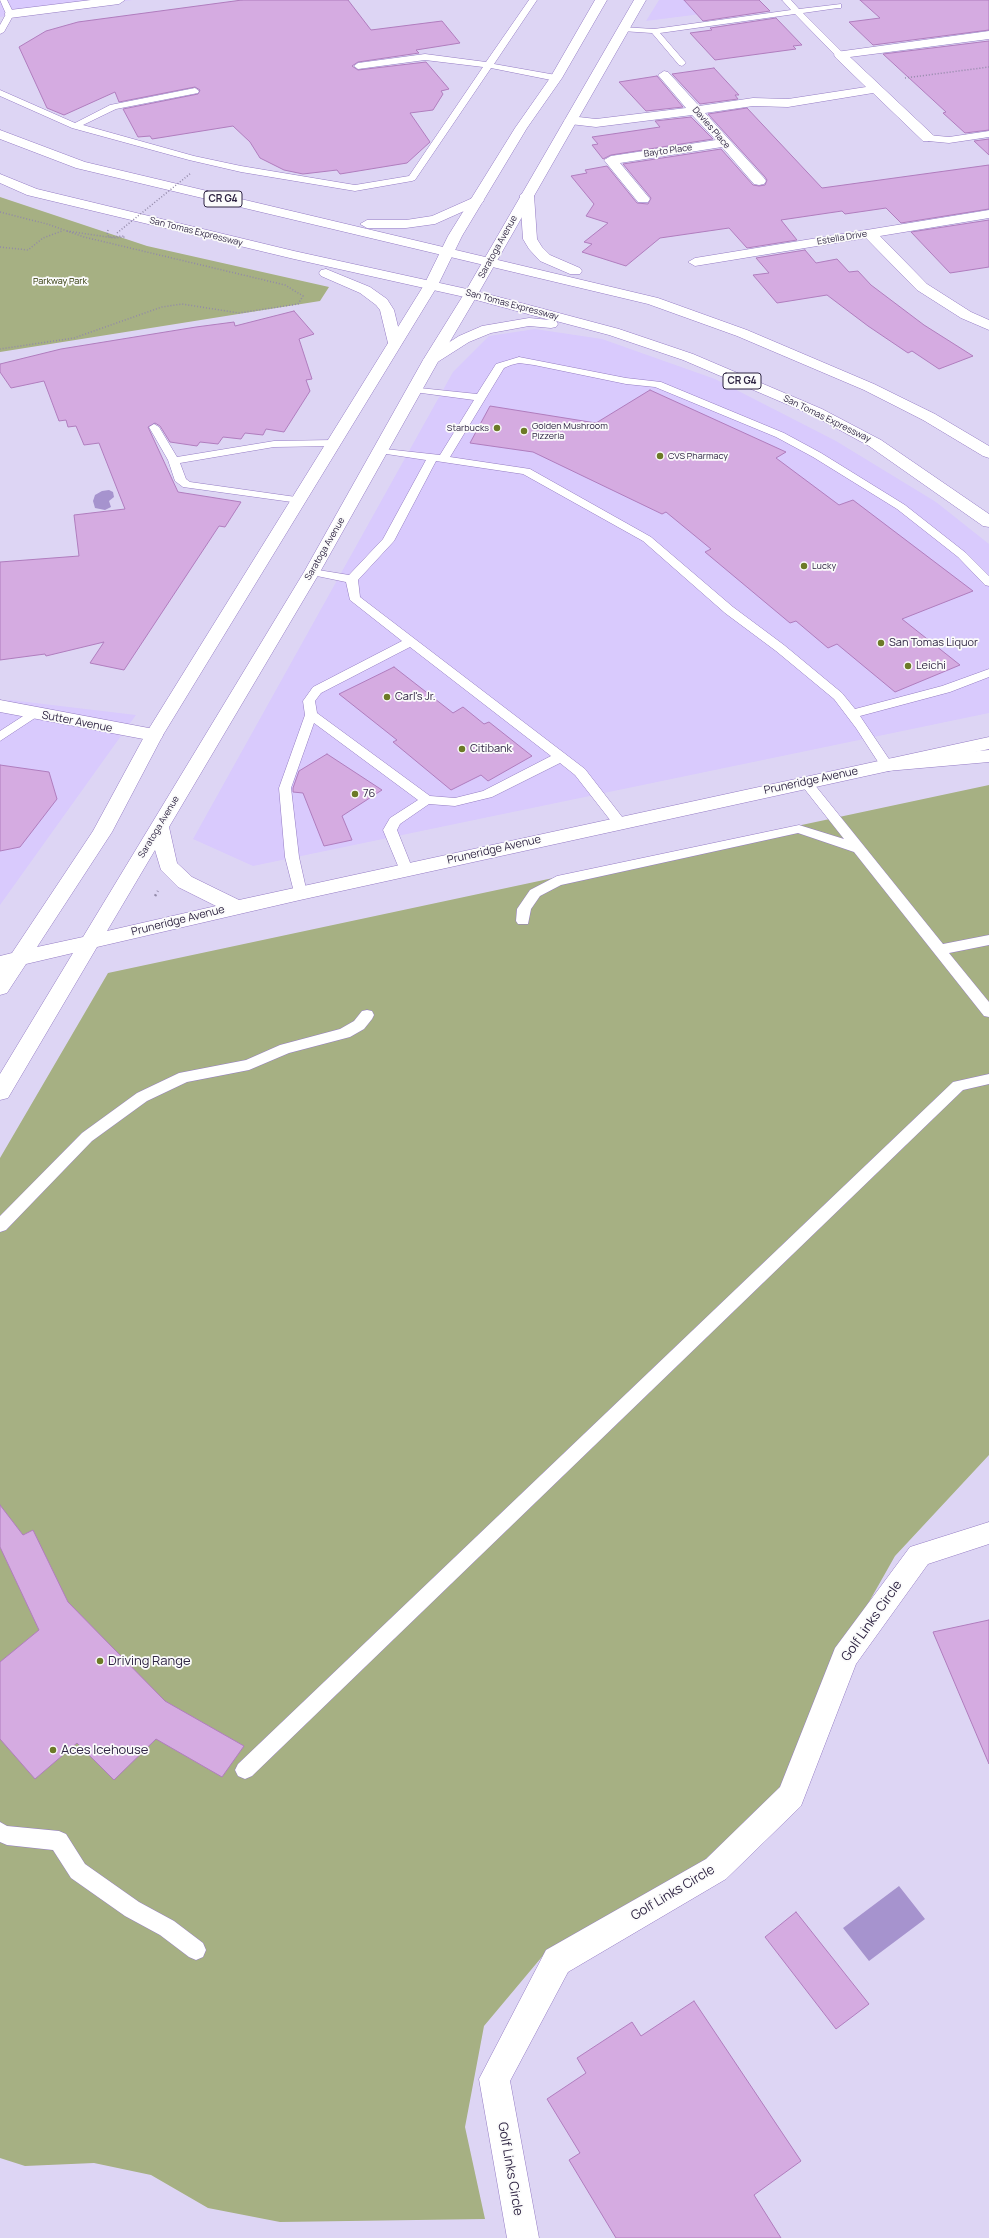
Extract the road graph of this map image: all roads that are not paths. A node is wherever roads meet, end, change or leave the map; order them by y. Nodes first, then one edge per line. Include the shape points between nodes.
1 (3, 0) edge
2 (119, 0) edge
3 (533, 0) edge
4 (601, 0) edge
5 (640, 0) edge
6 (786, 0) edge
7 (833, 0) edge
8 (798, 11) junction
9 (10, 14) junction
10 (622, 29) junction
11 (0, 31) edge
12 (654, 31) junction
13 (989, 35) edge
14 (840, 55) junction
15 (682, 63) dead end
16 (488, 65) junction
17 (358, 66) dead end
18 (664, 75) dead end
19 (556, 78) junction
20 (876, 89) junction
21 (195, 91) dead end
22 (0, 93) edge
23 (696, 110) junction
24 (570, 120) junction
25 (75, 126) junction
26 (0, 134) edge
27 (989, 134) edge
28 (928, 138) joint
29 (725, 143) junction
30 (0, 178) edge
31 (759, 181) dead end
32 (527, 195) junction
33 (643, 199) dead end
34 (477, 200) junction
35 (286, 214) junction
36 (989, 214) edge
37 (870, 234) junction
38 (448, 252) junction
39 (294, 255) junction
40 (490, 262) junction
41 (695, 262) dead end
42 (431, 285) junction
43 (471, 294) junction
44 (653, 300) junction
45 (989, 326) edge
46 (614, 332) junction
47 (395, 343) junction
48 (431, 360) junction
49 (414, 389) junction
50 (480, 398) junction
51 (154, 427) dead end
52 (334, 443) junction
53 (380, 450) junction
54 (989, 453) edge
55 (438, 458) junction
56 (174, 461) junction
57 (299, 500) junction
58 (989, 522) edge
59 (312, 572) junction
60 (352, 579) junction
61 (989, 583) edge
62 (410, 642) junction
63 (989, 673) edge
64 (0, 706) edge
65 (34, 713) junction
66 (852, 714) junction
67 (311, 715) junction
68 (154, 735) junction
69 (0, 736) edge
70 (989, 743) edge
71 (989, 756) edge
72 (560, 757) junction
73 (887, 765) junction
74 (805, 782) junction
75 (427, 800) junction
76 (620, 822) junction
77 (159, 826) junction
78 (856, 848) junction
79 (406, 870) junction
80 (300, 893) junction
81 (235, 907) junction
82 (523, 921) dead end
83 (989, 940) edge
84 (89, 942) junction
85 (939, 950) junction
86 (9, 961) edge
87 (0, 988) edge
88 (989, 1012) edge
89 (367, 1016) dead end
90 (989, 1079) edge
91 (0, 1092) edge
92 (0, 1226) edge
93 (989, 1533) edge
94 (244, 1770) dead end
95 (0, 1832) edge
96 (196, 1950) dead end
97 (523, 2238) edge

1 - 9 lane
2 - 9 main road
3 - 16 lane
4 - 19 main road
5 - 10 main road, Saratoga Avenue
6 - 8 lane
7 - 8 lane via 838,6
8 - 12 lane
8 - 14 lane
9 - 11 lane
10 - 12 lane
10 - 24 main road, Saratoga Avenue
12 - 15 lane
13 - 14 main road
14 - 20 main road
16 - 17 lane via 425,57
16 - 19 lane
16 - 25 lane via 412,178 355,188 242,169
18 - 23 main road, Davies Place
19 - 34 main road via 521,128
20 - 23 main road via 788,103 753,102
20 - 28 main road
21 - 25 lane via 114,107
22 - 25 lane
23 - 24 main road via 596,123
23 - 29 main road, Davies Place
24 - 32 main road, Saratoga Avenue
26 - 35 main road, CR G4 via 81,165
27 - 28 lane via 949,140
29 - 31 main road, Davies Place
29 - 33 main road, Bayto Place via 611,160
30 - 39 main road, San Tomas Expressway / CR G4 via 32,192
32 - 40 main road, Saratoga Avenue
32 - 44 main road via 530,239 545,258
34 - 35 main road via 435,220 406,224 332,222
34 - 38 main road
35 - 38 main road, CR G4
36 - 37 main road, Estella Drive
37 - 41 main road, Estella Drive
37 - 45 main road via 922,287 966,315
38 - 40 main road, CR G4
38 - 42 main road
39 - 42 main road, San Tomas Expressway / CR G4
39 - 47 main road via 311,268 338,277 376,296 387,310
40 - 43 main road, Saratoga Avenue
40 - 44 main road, CR G4
42 - 43 main road, San Tomas Expressway / CR G4
42 - 47 main road
43 - 46 main road, San Tomas Expressway / CR G4
43 - 48 main road, Saratoga Avenue
44 - 54 main road, CR G4 via 742,333 870,387 929,417
46 - 48 main road via 529,322 487,328
46 - 58 main road, San Tomas Expressway / CR G4 via 688,357 817,412 875,443
47 - 52 main road
48 - 49 main road, Saratoga Avenue
49 - 50 lane
49 - 53 main road, Saratoga Avenue
50 - 55 lane
50 - 61 lane via 500,366 519,360 626,381 657,384 780,435 817,455 900,507 962,555
51 - 56 lane
52 - 56 lane via 274,444
52 - 57 main road
53 - 55 lane
53 - 59 main road, Saratoga Avenue
55 - 60 lane via 388,541
55 - 66 lane via 526,471 647,539 729,610 838,696
56 - 57 lane via 181,481 193,487
57 - 68 main road
59 - 60 lane
59 - 77 main road, Saratoga Avenue
60 - 62 lane via 354,598
62 - 67 lane via 316,690 309,701
62 - 72 lane
63 - 66 lane via 946,689
64 - 65 main road, Sutter Avenue
65 - 68 main road, Sutter Avenue
65 - 69 lane
66 - 73 lane
67 - 75 lane
67 - 80 lane via 285,788 292,857
68 - 86 main road via 102,832
70 - 73 main road, Pruneridge Avenue
71 - 73 main road
72 - 75 lane via 487,794 455,802
72 - 76 lane via 580,772
73 - 74 main road, Pruneridge Avenue
74 - 76 main road, Pruneridge Avenue
74 - 78 lane
75 - 79 lane via 395,821 390,830
76 - 79 main road, Pruneridge Avenue
77 - 81 main road via 168,865 184,882
77 - 84 main road, Saratoga Avenue
78 - 82 lane via 799,829 611,869 557,881 535,893 524,909
78 - 85 lane
79 - 80 main road, Pruneridge Avenue
80 - 81 main road, Pruneridge Avenue
81 - 84 main road, Pruneridge Avenue
83 - 85 lane
84 - 86 main road, Pruneridge Avenue
84 - 91 main road, Saratoga Avenue
85 - 88 lane
86 - 87 main road
89 - 92 lane via 346,1033 285,1049 249,1065 184,1077 142,1097 87,1137
90 - 94 lane via 958,1086
93 - 97 main road, Golf Links Circle via 919,1555 845,1657 791,1796 716,1870 557,1960 494,2079
95 - 96 lane via 60,1841 78,1871

